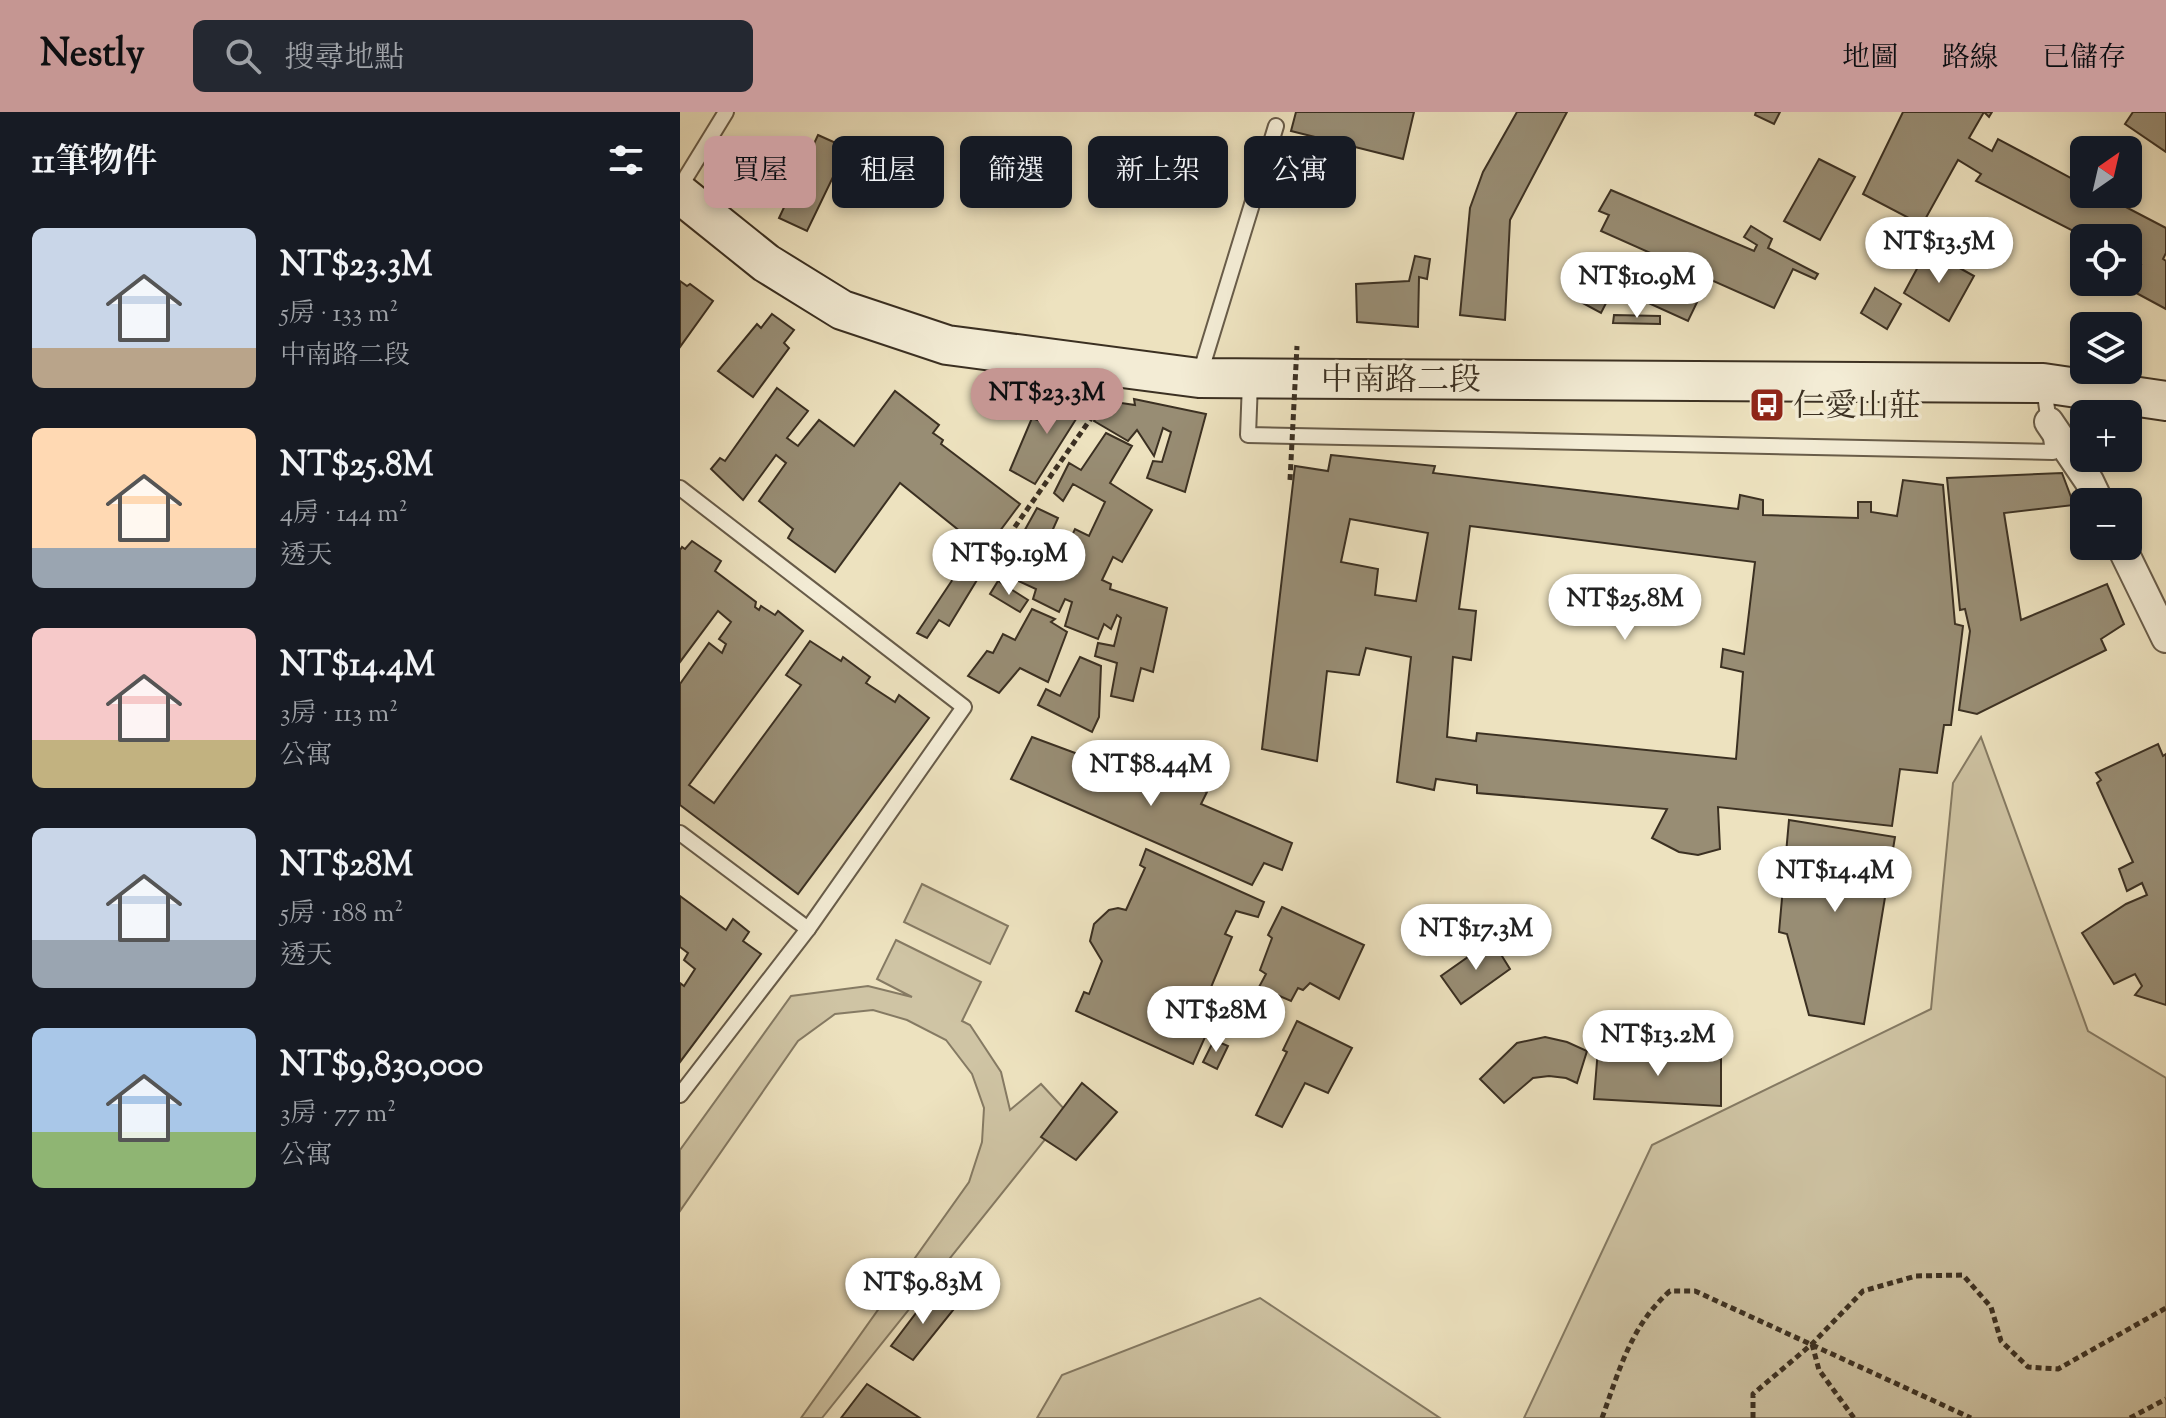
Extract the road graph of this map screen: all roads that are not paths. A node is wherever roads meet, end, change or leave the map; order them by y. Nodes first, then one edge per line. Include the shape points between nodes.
1 (726, 112) edge
2 (1276, 126) dead end
3 (680, 187) edge
4 (680, 194) edge
5 (1199, 378) junction
6 (1250, 378) junction
7 (2043, 383) junction
8 (2166, 401) edge
9 (2049, 422) junction
10 (680, 488) edge
11 (2092, 488) edge
12 (2128, 560) edge
13 (2166, 638) edge
14 (680, 833) edge
15 (808, 929) junction
16 (680, 1095) edge

1 - 3 lane
2 - 5 lane
4 - 5 main road, 中南路二段 via 766,263 842,310 947,345
5 - 6 main road, 中南路二段
6 - 7 main road, 中南路二段
6 - 9 lane via 1248,435 2053,452
7 - 8 main road, 中南路二段
7 - 9 lane
9 - 11 street
10 - 15 lane via 964,707
12 - 13 street
14 - 15 lane
15 - 16 lane

